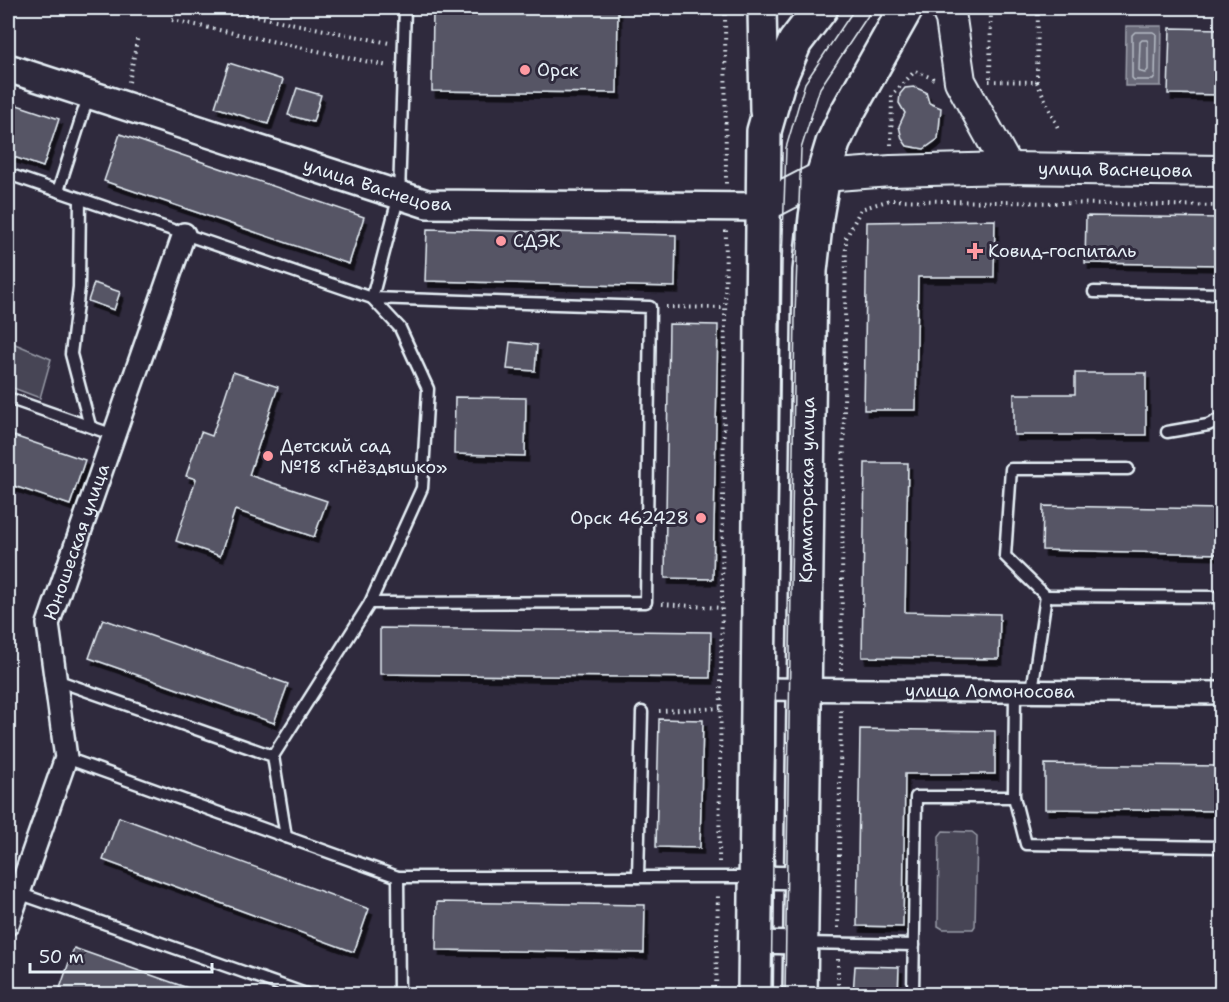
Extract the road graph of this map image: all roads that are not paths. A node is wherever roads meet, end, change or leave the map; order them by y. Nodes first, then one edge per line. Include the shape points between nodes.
1 (405, 8) edge
2 (762, 8) edge
3 (821, 8) edge
4 (906, 8) edge
5 (946, 8) edge
6 (8, 68) edge
7 (89, 94) junction
8 (764, 130) junction
9 (1008, 168) junction
10 (1221, 171) edge
11 (8, 174) edge
12 (823, 176) junction
13 (58, 191) junction
14 (399, 195) junction
15 (80, 199) junction
16 (763, 207) junction
17 (184, 234) junction
18 (1094, 292) dead end
19 (1221, 294) edge
20 (372, 298) junction
21 (8, 398) edge
22 (1221, 418) edge
23 (90, 426) junction
24 (1167, 432) dead end
25 (114, 435) junction
26 (1128, 469) dead end
27 (1046, 596) junction
28 (1221, 597) edge
29 (370, 603) junction
30 (56, 680) junction
31 (758, 688) junction
32 (804, 689) junction
33 (1024, 691) junction
34 (1221, 693) edge
35 (642, 712) road end
36 (273, 756) junction
37 (66, 758) junction
38 (1014, 797) junction
39 (286, 837) junction
40 (1221, 847) edge
41 (398, 877) junction
42 (638, 877) junction
43 (756, 877) junction
44 (801, 878) junction
45 (18, 893) junction
46 (8, 924) edge
47 (755, 942) junction
48 (800, 943) junction
49 (914, 945) junction
50 (306, 994) edge
51 (399, 994) edge
52 (755, 994) edge
53 (800, 994) edge
54 (913, 994) edge

1 - 14 lane
2 - 8 street
3 - 8 main road via 795,42
4 - 12 main road, Краматорская улица via 846,115
5 - 9 main road via 960,81
6 - 7 street, улица Васнецова
7 - 13 lane
7 - 14 street, улица Васнецова
8 - 16 main road
9 - 10 main road, улица Васнецова
9 - 12 main road, улица Васнецова
11 - 13 lane
12 - 16 main road
12 - 32 main road, Краматорская улица via 810,271
13 - 15 lane
14 - 16 street, улица Васнецова via 427,204
14 - 20 lane
15 - 17 lane
15 - 23 lane via 79,287 71,354
16 - 31 main road
17 - 20 lane
17 - 25 street, Юношеская улица
18 - 19 lane
20 - 29 lane via 400,328 428,389 422,488
20 - 29 lane via 650,306 646,602
21 - 23 lane
22 - 24 lane via 1208,425
23 - 25 lane
25 - 30 street, Юношеская улица via 48,624
26 - 27 lane via 1011,469 1005,556
27 - 28 lane
27 - 33 lane
29 - 36 lane
30 - 36 lane
30 - 37 street, Юношеская улица
31 - 32 street, улица Ломоносова
31 - 43 main road
32 - 33 street, улица Ломоносова
32 - 44 main road, Краматорская улица
33 - 34 street, улица Ломоносова
33 - 38 lane
35 - 42 lane
36 - 39 lane
37 - 39 lane
37 - 45 street, Юношеская улица
38 - 40 lane via 1026,844
38 - 49 lane via 916,797
39 - 41 lane
41 - 42 lane
41 - 51 lane
42 - 43 lane
43 - 44 street
43 - 47 main road
44 - 48 main road, Краматорская улица
45 - 46 street, Юношеская улица
45 - 50 lane
47 - 48 street
47 - 52 main road
48 - 49 lane
48 - 53 main road, Краматорская улица
49 - 54 lane

